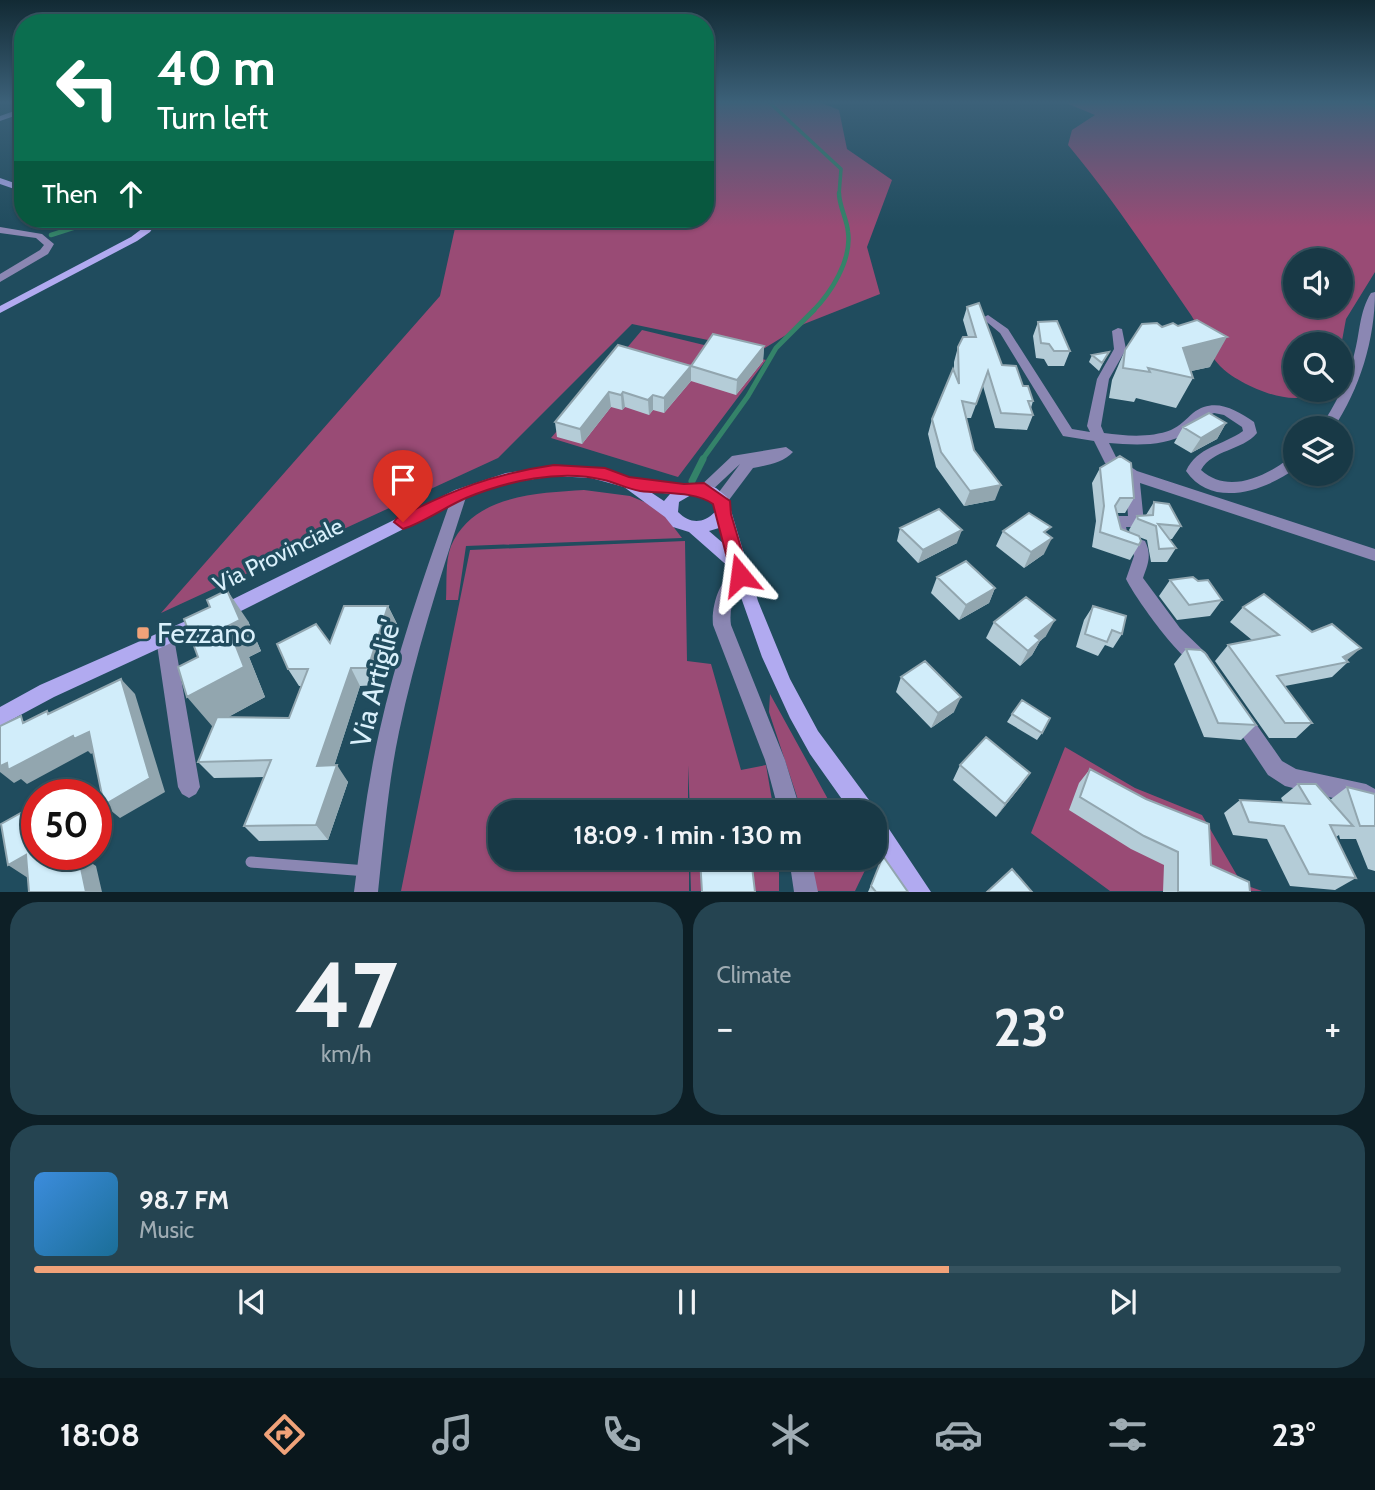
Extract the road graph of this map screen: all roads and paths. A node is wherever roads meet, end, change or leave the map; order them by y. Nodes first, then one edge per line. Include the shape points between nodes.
1 (148, 228) edge
2 (0, 230) edge
3 (0, 279) edge
4 (1375, 295) edge
5 (0, 310) edge
6 (988, 318) edge
7 (1118, 331) dead end
8 (1333, 416) edge
9 (1099, 438) junction
10 (1283, 471) edge
11 (1132, 475) junction
12 (627, 483) junction
13 (704, 489) junction
14 (684, 490) junction
15 (460, 494) junction
16 (722, 507) junction
17 (670, 513) junction
18 (695, 528) junction
19 (1375, 555) edge
20 (738, 570) junction
21 (165, 638) junction
22 (1208, 672) edge
23 (1230, 704) edge
24 (0, 717) edge
25 (189, 787) dead end
26 (787, 800) edge
27 (856, 800) edge
28 (1375, 802) edge
29 (887, 845) edge
30 (251, 862) dead end
31 (802, 870) edge
32 (369, 871) junction
33 (366, 891) edge
34 (806, 891) edge
35 (920, 891) edge

1 - 5 main road
2 - 3 street via 39,236 49,244 44,252
4 - 8 street via 1368,306 1362,348 1351,380
6 - 9 street via 1004,331 1068,433
7 - 9 street via 1120,349 1103,379 1094,426
9 - 10 street via 1164,436 1188,427 1206,411 1220,410 1249,425 1250,433 1199,461 1193,469 1198,477 1225,489
9 - 11 street via 1110,460
11 - 19 street
11 - 22 street via 1136,523 1117,520 1121,539 1139,545 1142,556 1134,579
12 - 14 main road
12 - 15 main road, Via Provinciale via 605,474 554,471 506,478
12 - 17 main road
13 - 14 main road
13 - 16 main road
13 - 16 street via 737,459 786,452 748,464
14 - 17 main road via 672,500
15 - 21 main road, Via Provinciale
15 - 32 street, Via Artiglie' via 398,696 382,769
16 - 18 main road via 712,525
16 - 20 main road
17 - 18 main road via 678,523
18 - 20 main road
20 - 26 street via 723,600 722,625
20 - 27 main road via 796,709
21 - 24 main road, Via Provinciale
21 - 25 street
23 - 28 street via 1275,768 1292,779 1366,795
29 - 35 main road
30 - 32 lane
31 - 34 street
32 - 33 street, Via Artiglie'

